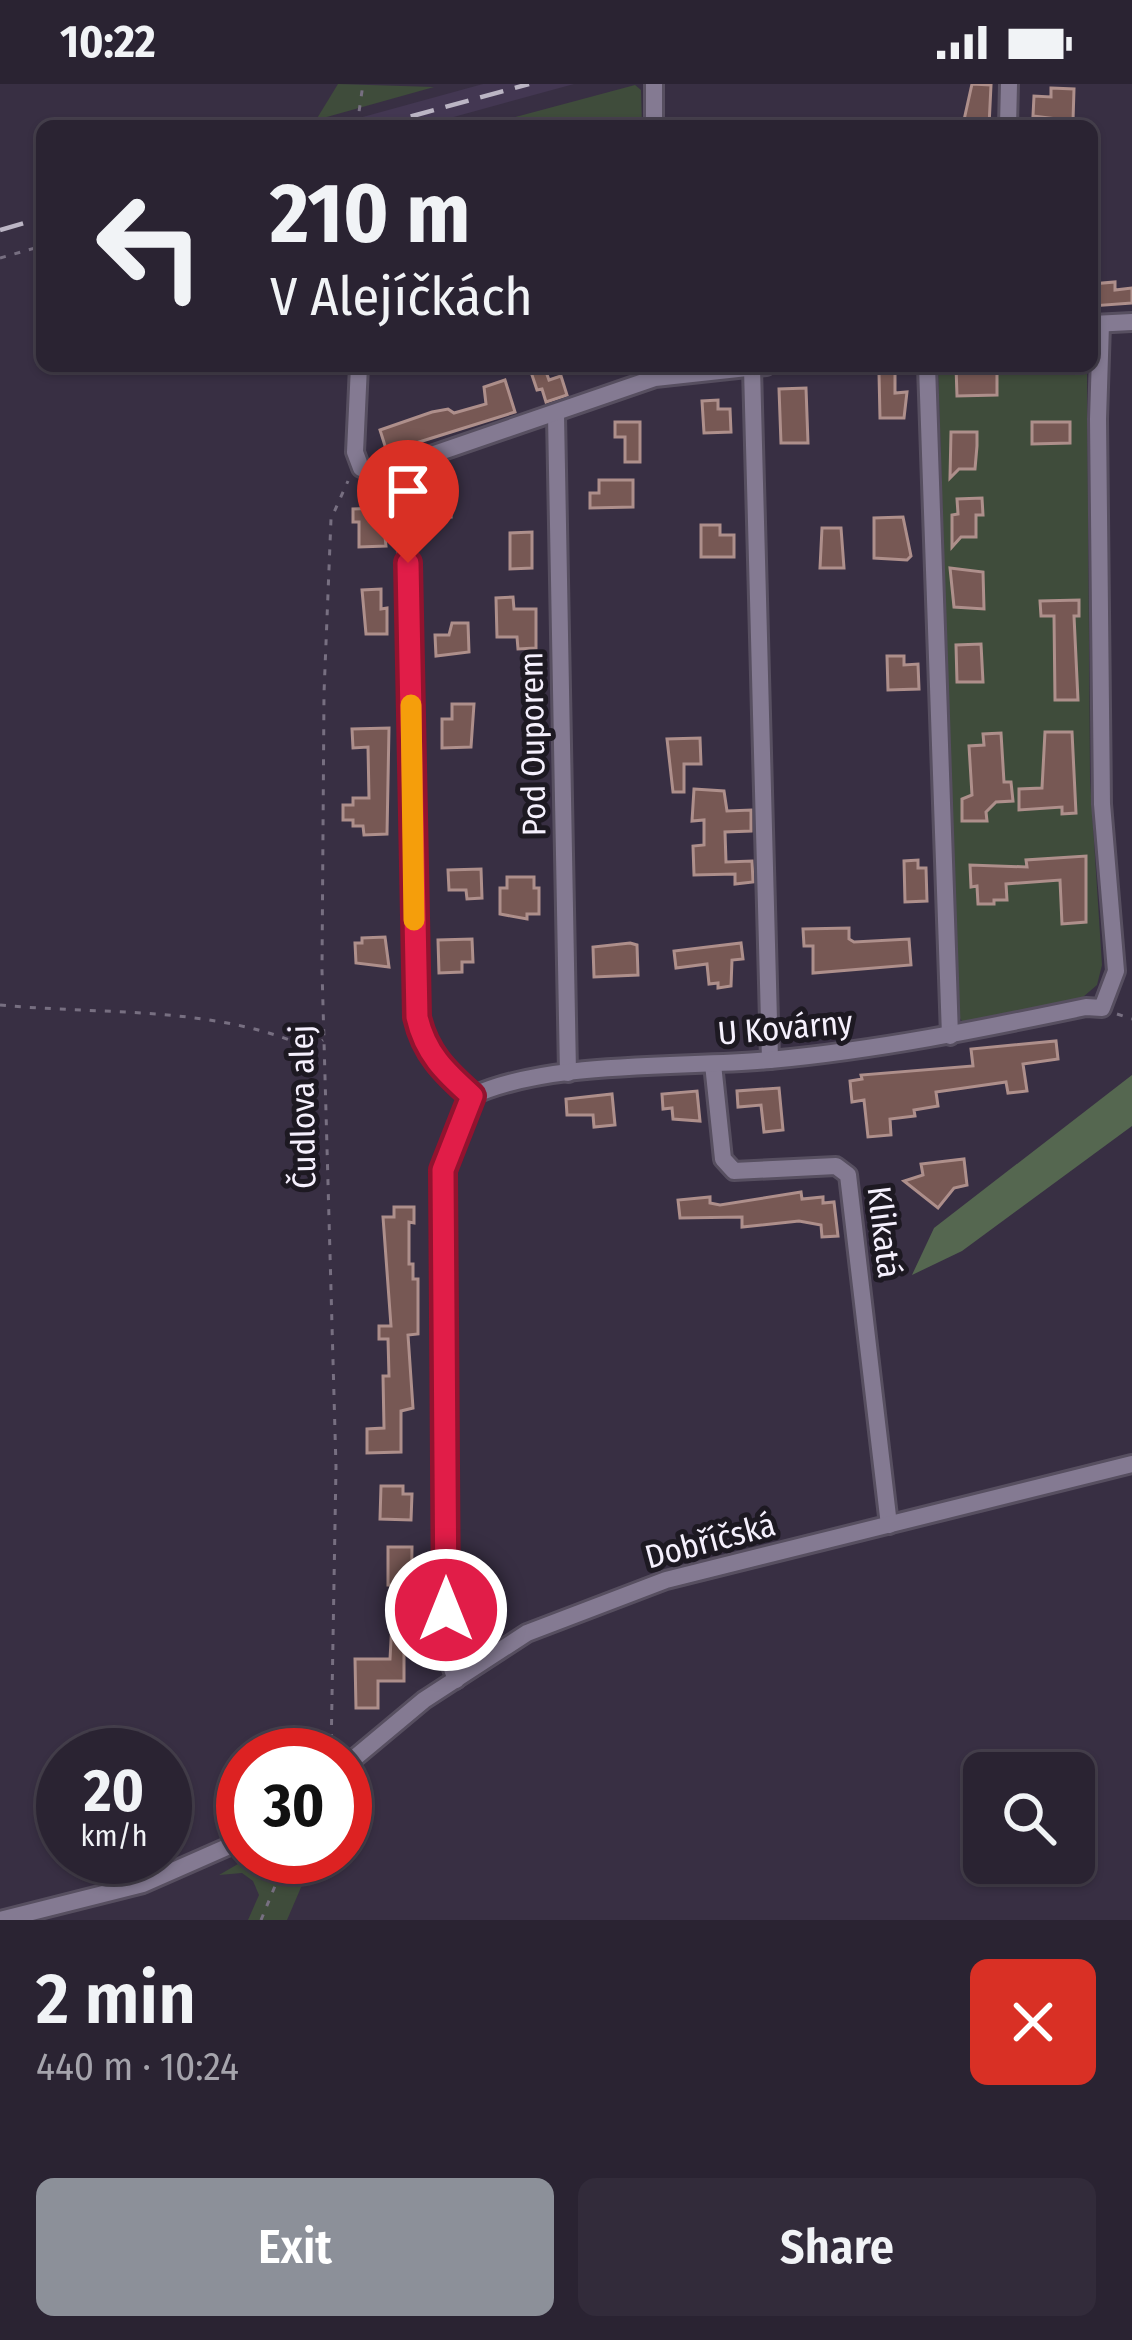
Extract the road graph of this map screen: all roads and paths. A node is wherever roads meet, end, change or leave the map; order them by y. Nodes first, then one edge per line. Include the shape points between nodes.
1 (363, 84) edge
2 (655, 84) edge
3 (1010, 84) edge
4 (358, 120) edge
5 (654, 120) edge
6 (1008, 120) edge
7 (36, 248) edge
8 (0, 258) edge
9 (1132, 322) edge
10 (1098, 324) edge
11 (359, 372) edge
12 (655, 372) edge
13 (759, 372) edge
14 (927, 372) edge
15 (1098, 372) edge
16 (556, 415) junction
17 (405, 464) junction
18 (362, 468) junction
19 (0, 1005) edge
20 (950, 1036) junction
21 (324, 1039) junction
22 (770, 1060) junction
23 (713, 1064) junction
24 (568, 1073) junction
25 (472, 1096) junction
26 (1132, 1464) edge
27 (889, 1525) junction
28 (456, 1680) junction
29 (331, 1728) edge
30 (372, 1743) edge
31 (216, 1853) edge
32 (276, 1884) edge
33 (0, 1920) edge
34 (261, 1920) edge

1 - 4 path
2 - 5 street
3 - 6 street
7 - 8 path
9 - 10 street
11 - 18 street via 355,452
12 - 16 street
13 - 22 street
14 - 20 street
15 - 20 street, U Kovárny via 1102,804 1116,971 1102,1008
16 - 17 street
16 - 24 street, Pod Ouporem
17 - 18 street
17 - 25 street via 415,998 428,1050
18 - 21 path, Čudlova alej via 350,475 331,519 326,567
19 - 21 path via 207,1021 280,1034 311,1049
20 - 22 street, U Kovárny
21 - 29 path, Čudlova alej via 336,1467
22 - 23 street, U Kovárny
23 - 24 street, U Kovárny
23 - 27 street, Klikatá via 723,1159 734,1171 836,1166 848,1174
24 - 25 street, U Kovárny
25 - 28 street via 443,1170 446,1652
26 - 27 street, Dobříčská
27 - 28 street, Dobříčská via 666,1580 526,1633
28 - 30 street, Dobříčská
31 - 33 street via 143,1884
32 - 34 path

